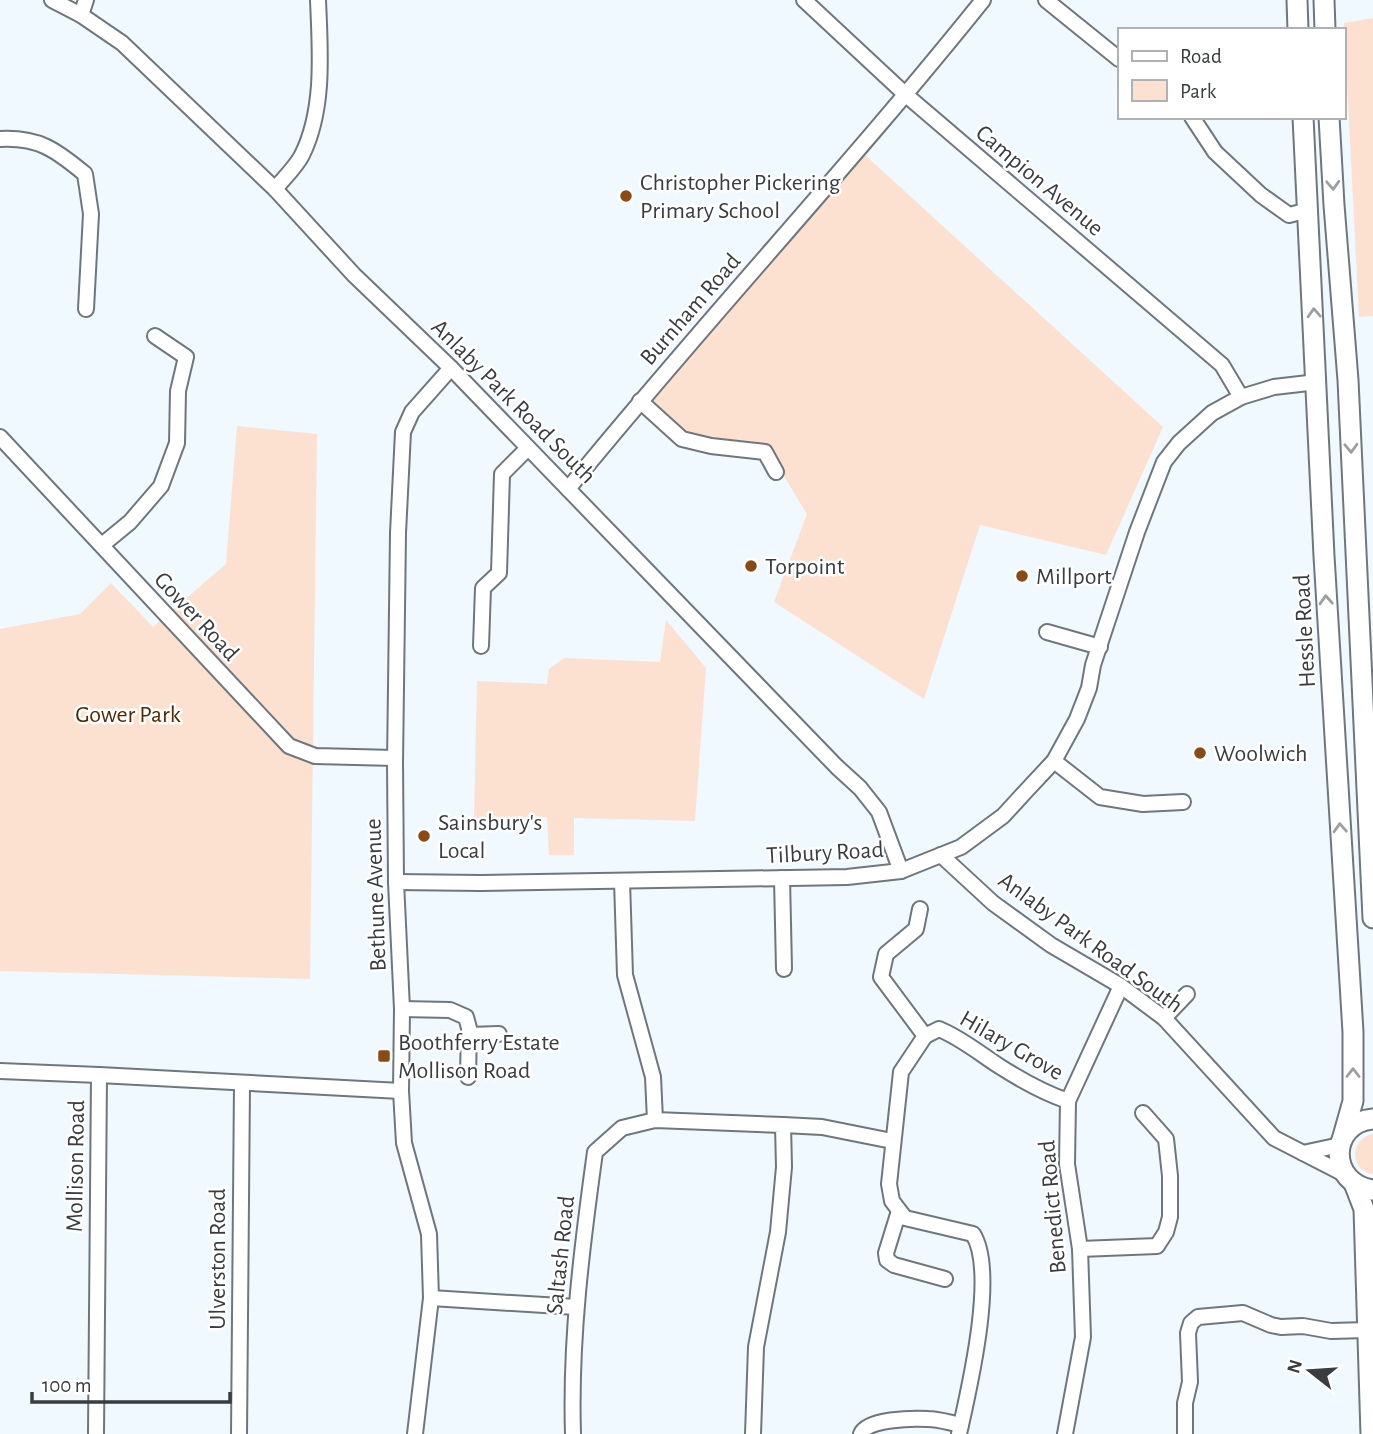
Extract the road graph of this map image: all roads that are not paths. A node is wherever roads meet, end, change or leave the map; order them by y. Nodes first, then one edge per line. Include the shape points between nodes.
1 (52, 0) edge
2 (86, 0) edge
3 (318, 0) edge
4 (804, 0) edge
5 (983, 0) edge
6 (1046, 0) edge
7 (1297, 0) edge
8 (1324, 0) edge
9 (81, 15) junction
10 (1298, 28) edge
11 (1325, 28) edge
12 (1118, 58) edge
13 (906, 95) junction
14 (1193, 119) edge
15 (1303, 119) edge
16 (1329, 119) edge
17 (0, 139) edge
18 (275, 189) junction
19 (1309, 210) junction
20 (86, 309) dead end
21 (155, 336) dead end
22 (451, 368) junction
23 (1317, 382) junction
24 (1241, 397) junction
25 (640, 401) junction
26 (2, 445) edge
27 (528, 448) junction
28 (776, 472) dead end
29 (568, 489) junction
30 (102, 545) junction
31 (1047, 632) dead end
32 (481, 646) dead end
33 (1100, 647) junction
34 (395, 758) junction
35 (1054, 761) junction
36 (1182, 802) dead end
37 (941, 855) junction
38 (901, 871) junction
39 (782, 878) junction
40 (622, 881) junction
41 (396, 882) junction
42 (1372, 895) edge
43 (1343, 896) junction
44 (920, 909) dead end
45 (1373, 918) edge
46 (784, 969) dead end
47 (1121, 986) junction
48 (1187, 994) dead end
49 (402, 1009) junction
50 (1164, 1018) junction
51 (499, 1034) dead end
52 (469, 1035) junction
53 (925, 1036) junction
54 (0, 1071) edge
55 (99, 1075) junction
56 (468, 1077) dead end
57 (242, 1084) junction
58 (401, 1091) junction
59 (1068, 1101) junction
60 (1143, 1113) dead end
61 (1373, 1119) edge
62 (655, 1120) junction
63 (783, 1125) junction
64 (892, 1141) junction
65 (1341, 1143) junction
66 (1303, 1153) junction
67 (1350, 1179) junction
68 (1373, 1189) edge
69 (899, 1210) junction
70 (1080, 1249) junction
71 (945, 1279) dead end
72 (431, 1298) junction
73 (576, 1307) junction
74 (1367, 1330) junction
75 (960, 1429) edge
76 (96, 1434) edge
77 (239, 1434) edge
78 (415, 1434) edge
79 (572, 1434) edge
80 (753, 1434) edge
81 (860, 1434) edge
82 (1065, 1434) edge
83 (1185, 1434) edge
84 (1371, 1434) edge

1 - 9 street, Anlaby Park Road South
2 - 9 street
3 - 18 street via 318,90 312,133 301,158
4 - 13 street, Campion Avenue
5 - 13 street, Burnham Road
6 - 12 street
7 - 10 street
8 - 11 street
9 - 18 street, Anlaby Park Road South via 122,43
13 - 24 street, Campion Avenue via 1222,365
13 - 25 street, Burnham Road
14 - 19 street via 1215,152 1261,195 1289,215
15 - 19 street, Hessle Road
16 -> 42 street via 1348,380
17 - 20 street via 18,138 56,150 85,174 91,214
18 - 22 street, Anlaby Park Road South via 354,275
23 -> 19 street, Hessle Road
21 - 30 street via 186,357 178,391 177,443 161,486 130,522
22 - 27 street, Anlaby Park Road South
22 - 34 street, Bethune Avenue via 412,412 403,432
23 - 24 street, Tilbury Road
43 -> 23 street, Hessle Road
24 - 33 street, Tilbury Road via 1212,413 1164,462
25 - 28 street via 682,439 765,452
25 - 29 street, Burnham Road
26 - 30 street, Gower Road
27 - 29 street, Anlaby Park Road South
27 - 32 street via 502,474 499,573 483,588
29 - 38 street, Anlaby Park Road South via 860,788 879,813
30 - 34 street, Gower Road via 289,746 315,755
31 - 33 street
33 - 35 street, Tilbury Road via 1077,719
34 - 41 street, Bethune Avenue
35 - 36 street via 1100,797 1143,804
35 - 37 street, Tilbury Road via 1003,816
37 - 38 street, Tilbury Road
37 - 47 street, Anlaby Park Road South via 993,904
38 - 39 street, Tilbury Road
39 - 40 street, Tilbury Road
39 - 46 street
40 - 41 street, Tilbury Road
40 - 62 street via 625,975 653,1077
41 - 49 street, Bethune Avenue
42 - 43 street
42 - 45 street
65 -> 43 street, Hessle Road via 1353,1101
44 - 53 street, Hilary Grove via 916,929 886,954 881,976
47 - 50 street, Anlaby Park Road South
47 - 59 street, Benedict Road
48 - 50 street
49 - 52 street via 450,1010 466,1017
49 - 58 street, Bethune Avenue
50 - 66 street, Anlaby Park Road South via 1274,1138
51 - 52 street
52 - 56 street
53 - 59 street, Hilary Grove via 939,1029 955,1036 1047,1094
53 - 64 street via 901,1072
54 - 55 street
55 - 57 street, Mollison Road
55 - 76 street, Mollison Road
57 - 58 street, Mollison Road
57 - 77 street, Ulverston Road
58 - 72 street, Bethune Avenue via 404,1143 429,1234
59 - 70 street, Benedict Road via 1067,1164
60 - 70 street via 1166,1139 1170,1217 1166,1232 1157,1246
61 - 65 street via 1357,1123
62 - 63 street, Saltash Road
62 - 73 street, Saltash Road via 622,1128 595,1152
63 - 64 street, Saltash Road via 822,1127
63 - 80 street via 778,1232 756,1347
64 - 69 street via 888,1184
65 - 66 street
65 - 67 street via 1339,1155
66 - 67 street, Anlaby Park Road South
67 - 68 street
67 - 74 street via 1364,1209
69 - 71 street via 887,1260
69 - 75 street via 905,1217 973,1234 980,1245 980,1325
70 - 82 street, Benedict Road via 1083,1337
72 - 73 street
72 - 78 street, Bethune Avenue
73 - 79 street, Saltash Road
74 - 83 street via 1281,1327 1243,1313 1198,1317 1188,1333
74 - 84 street
75 - 81 street via 929,1419 872,1424

